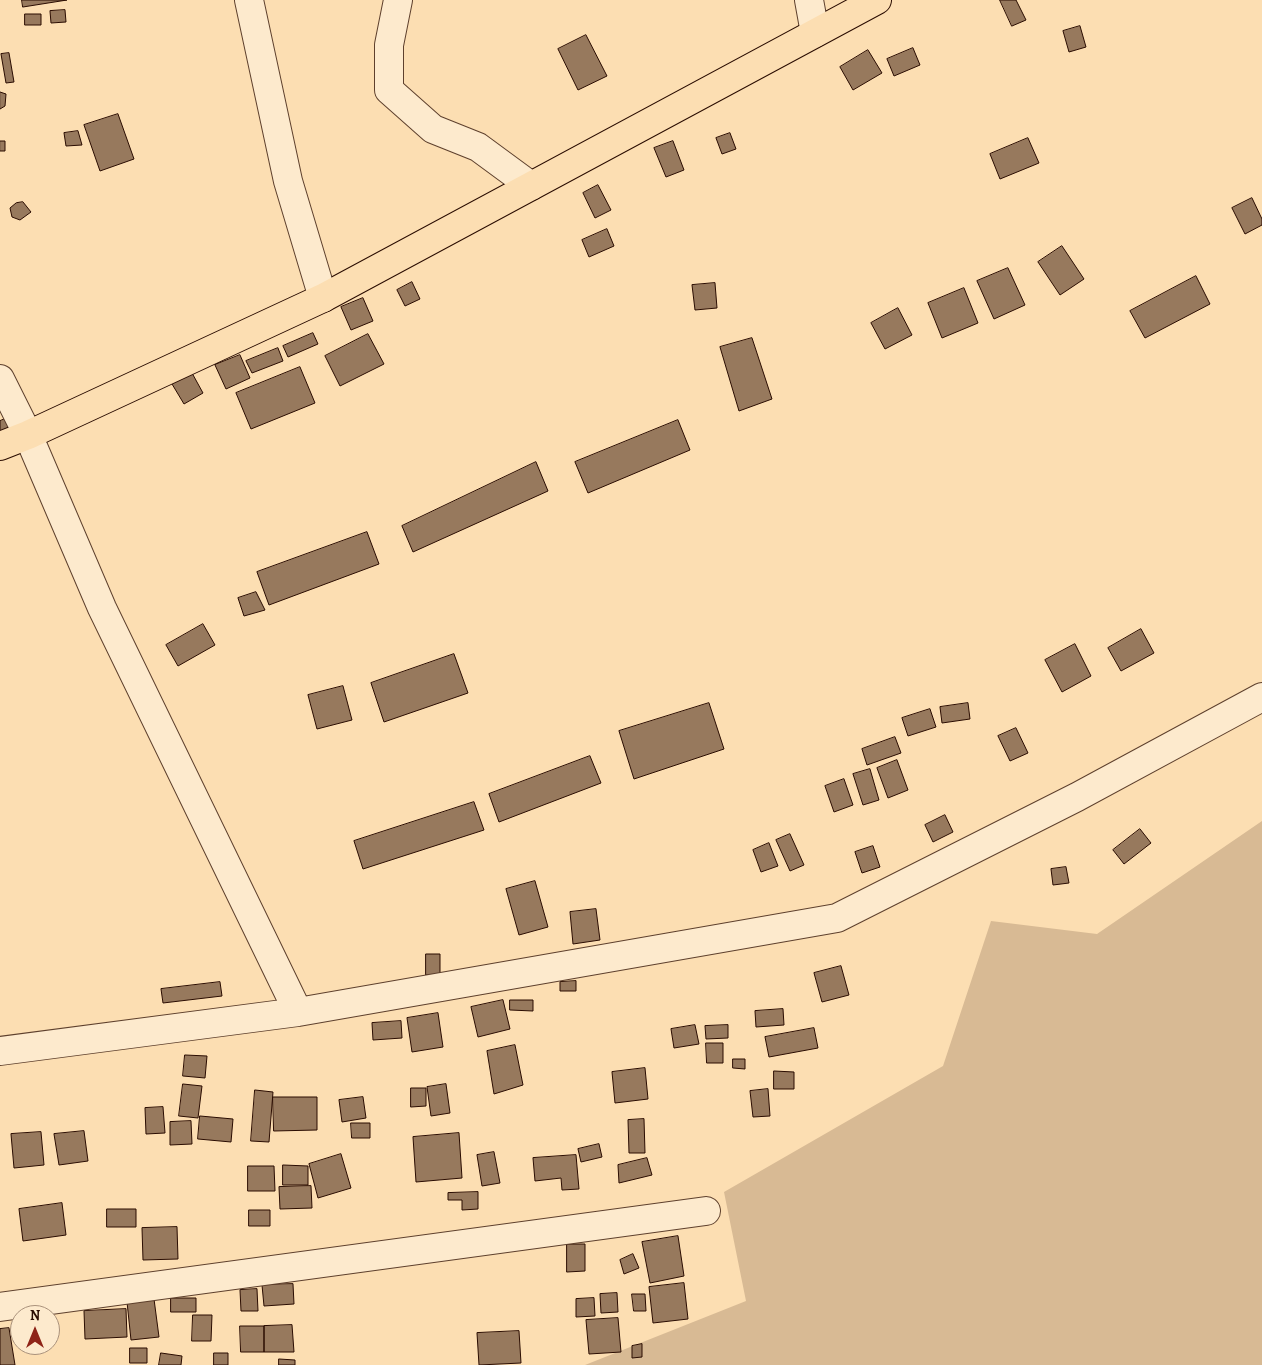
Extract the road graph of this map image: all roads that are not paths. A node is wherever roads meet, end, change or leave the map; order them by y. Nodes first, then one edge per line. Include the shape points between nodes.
1 (249, 0) edge
2 (398, 0) edge
3 (808, 0) edge
4 (877, 0) edge
5 (815, 33) junction
6 (531, 186) junction
7 (323, 298) junction
8 (0, 379) edge
9 (28, 435) junction
10 (0, 446) edge
11 (1262, 697) edge
12 (298, 1012) junction
13 (0, 1051) edge
14 (706, 1211) dead end
15 (0, 1307) edge

1 - 7 street via 288,181
2 - 6 street via 389,45 389,90 433,129 478,147
3 - 5 street
4 - 5 highway
5 - 6 highway
6 - 7 highway
7 - 9 highway
8 - 9 street
9 - 10 highway
9 - 12 street via 102,608
11 - 12 street via 1077,797 837,918
12 - 13 street
14 - 15 street

